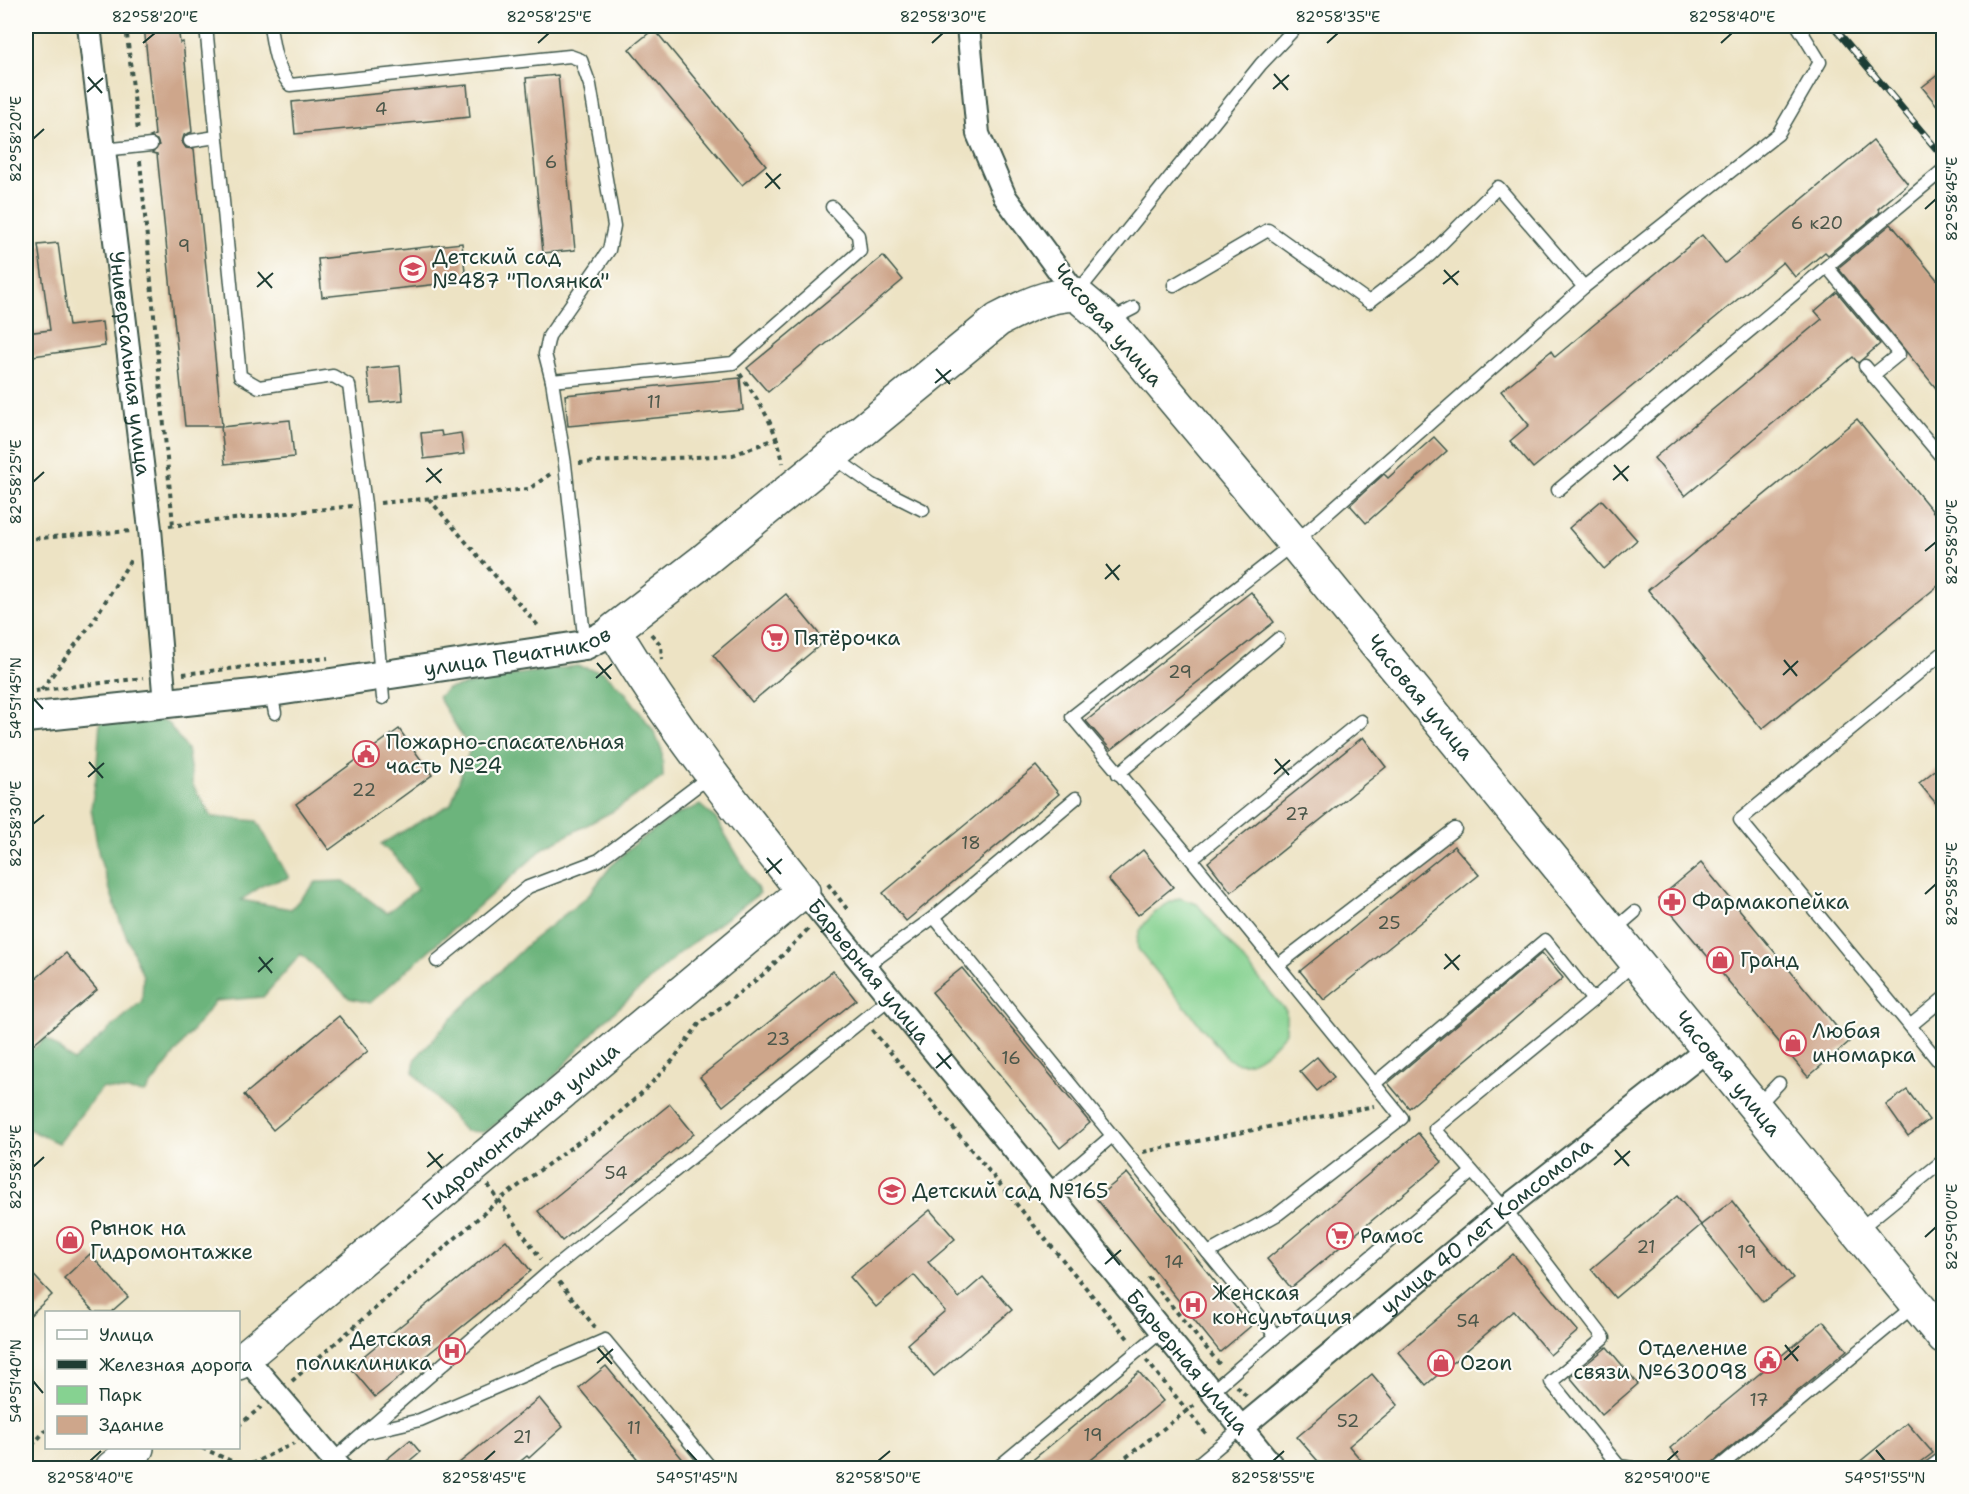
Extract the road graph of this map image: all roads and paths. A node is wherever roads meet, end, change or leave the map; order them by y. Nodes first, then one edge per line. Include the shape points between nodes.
1 (89, 26) edge
2 (126, 26) edge
3 (206, 26) edge
4 (270, 26) edge
5 (968, 26) edge
6 (1298, 26) edge
7 (1798, 26) edge
8 (216, 136) junction
9 (190, 141) dead end
10 (145, 146) junction
11 (103, 150) junction
12 (1943, 170) edge
13 (832, 207) dead end
14 (1827, 267) junction
15 (1174, 285) dead end
16 (1584, 287) junction
17 (1076, 294) junction
18 (733, 363) junction
19 (552, 381) junction
20 (778, 438) junction
21 (831, 456) junction
22 (1944, 460) edge
23 (565, 464) junction
24 (784, 467) dead end
25 (1558, 490) dead end
26 (429, 499) junction
27 (365, 504) junction
28 (923, 510) dead end
29 (173, 525) junction
30 (150, 529) junction
31 (26, 539) edge
32 (1294, 543) junction
33 (625, 622) junction
34 (534, 634) dead end
35 (1278, 639) dead end
36 (585, 645) junction
37 (1944, 652) edge
38 (330, 657) dead end
39 (663, 667) dead end
40 (382, 688) junction
41 (164, 689) junction
42 (26, 692) edge
43 (37, 708) edge
44 (1361, 721) dead end
45 (1118, 774) junction
46 (711, 775) junction
47 (1076, 798) dead end
48 (1455, 829) dead end
49 (1191, 859) junction
50 (817, 896) junction
51 (934, 917) junction
52 (854, 918) dead end
53 (437, 960) dead end
54 (1636, 961) junction
55 (1278, 965) junction
56 (865, 967) junction
57 (890, 998) junction
58 (1944, 998) edge
59 (1593, 1000) junction
60 (863, 1020) junction
61 (1910, 1026) junction
62 (1708, 1049) junction
63 (1944, 1068) edge
64 (1779, 1083) dead end
65 (1374, 1084) junction
66 (1389, 1102) junction
67 (1755, 1107) junction
68 (1112, 1136) junction
69 (1128, 1155) junction
70 (1944, 1160) edge
71 (475, 1167) junction
72 (1473, 1172) junction
73 (1048, 1191) junction
74 (499, 1200) junction
75 (1505, 1209) junction
76 (1856, 1232) junction
77 (1208, 1253) junction
78 (550, 1271) junction
79 (1147, 1276) dead end
80 (1916, 1305) junction
81 (1162, 1331) junction
82 (1276, 1336) junction
83 (1944, 1338) edge
84 (605, 1340) junction
85 (1138, 1351) junction
86 (242, 1360) edge
87 (1229, 1376) junction
88 (1211, 1392) junction
89 (276, 1394) junction
90 (1188, 1410) junction
91 (1260, 1413) junction
92 (240, 1424) edge
93 (1241, 1428) junction
94 (45, 1431) edge
95 (365, 1433) junction
96 (311, 1435) junction
97 (1217, 1448) junction
98 (135, 1449) edge
99 (211, 1449) edge
100 (26, 1452) edge
101 (1944, 1457) edge
102 (336, 1464) edge
103 (112, 1468) edge
104 (711, 1468) edge
105 (997, 1468) edge
106 (1112, 1468) edge
107 (1193, 1468) edge
108 (1274, 1468) edge
109 (1633, 1468) edge
110 (1718, 1468) edge
111 (1929, 1468) edge

1 - 11 street, Универсальная улица
2 - 10 path
3 - 8 lane
4 - 19 lane via 282,76 290,85 570,56 581,60 590,85 614,226 609,250 549,336 545,354
5 - 17 street, Часовая улица via 978,134 1005,198
6 - 17 lane via 1261,64
7 - 16 lane via 1820,62 1778,134
8 - 9 lane
8 - 27 lane via 240,376 259,387 333,376 349,385
10 - 11 lane
10 - 29 path
11 - 30 street, Универсальная улица
12 - 14 lane
13 - 18 lane via 858,235 860,251
14 - 22 lane via 1899,354 1869,371
14 - 25 lane
15 - 16 lane via 1268,230 1369,302 1430,255 1498,187
16 - 32 lane
17 - 21 main road, улица Печатников via 1053,295 998,320
17 - 32 main road, Часовая улица via 1121,315
18 - 19 lane
18 - 20 path via 766,412
19 - 23 lane
20 - 23 path via 733,455
20 - 24 path
21 - 28 lane via 873,485
21 - 33 main road, улица Печатников
23 - 26 path via 528,489
23 - 36 lane
26 - 27 path
26 - 34 path via 545,633
27 - 29 path
27 - 40 lane
29 - 30 path
30 - 31 path
30 - 41 street, Универсальная улица
30 - 43 path
32 - 45 lane via 1072,717
32 - 54 main road, Часовая улица via 1624,922
33 - 36 street, улица Печатников
33 - 39 path via 661,645
33 - 46 main road, Барьерная улица via 648,687
35 - 45 lane
36 - 40 street, улица Печатников
37 - 61 lane via 1740,820
38 - 41 path
40 - 41 street, улица Печатников via 273,703
41 - 43 street, улица Печатников
41 - 43 path
42 - 43 path
44 - 49 lane
45 - 49 lane
46 - 50 main road, Барьерная улица
46 - 53 lane via 599,860 528,887
47 - 51 lane
48 - 55 lane
49 - 55 lane
50 - 52 path
50 - 56 street, Барьерная улица
50 - 71 main road, Гидромонтажная улица
50 - 74 path via 765,973 699,1024 646,1089 600,1130
51 - 56 lane
51 - 68 lane
54 - 59 lane
54 - 62 main road, Часовая улица
55 - 65 lane
56 - 57 street, Барьерная улица
57 - 60 lane
57 - 73 street, Барьерная улица
58 - 61 lane
59 - 65 lane via 1545,940
59 - 72 lane via 1435,1129
60 - 78 lane
60 - 85 path
61 - 63 lane
62 - 67 main road, Часовая улица
62 - 75 street, улица 40 лет Комсомола
64 - 67 lane
65 - 66 lane
66 - 69 path
66 - 77 lane via 1401,1118 1278,1214
67 - 76 main road, Часовая улица
68 - 69 lane
68 - 73 lane
69 - 77 lane
70 - 76 lane
71 - 74 path
71 - 86 main road, Гидромонтажная улица
72 - 75 lane
72 - 82 lane
73 - 81 street, Барьерная улица
74 - 78 path
74 - 89 path
75 - 91 street, улица 40 лет Комсомола
75 - 109 lane via 1604,1338 1551,1382 1619,1466
76 - 80 main road, Часовая улица
77 - 82 lane
78 - 84 path
78 - 95 lane
79 - 87 path
80 - 83 main road, Часовая улица
80 - 110 lane
81 - 85 lane
81 - 88 street, Барьерная улица
82 - 87 lane
84 - 95 lane via 420,1420
84 - 104 lane
85 - 90 path
85 - 105 lane
86 - 89 street
87 - 88 lane
87 - 91 path
88 - 90 path
88 - 93 street, Барьерная улица
89 - 92 path
89 - 96 street
90 - 97 path
90 - 106 path
91 - 93 street, улица 40 лет Комсомола
93 - 97 lane
93 - 108 street, Барьерная улица
94 - 100 path
95 - 102 lane
96 - 99 path via 245,1467
96 - 102 street
97 - 107 lane
98 - 103 main road
101 - 111 lane

